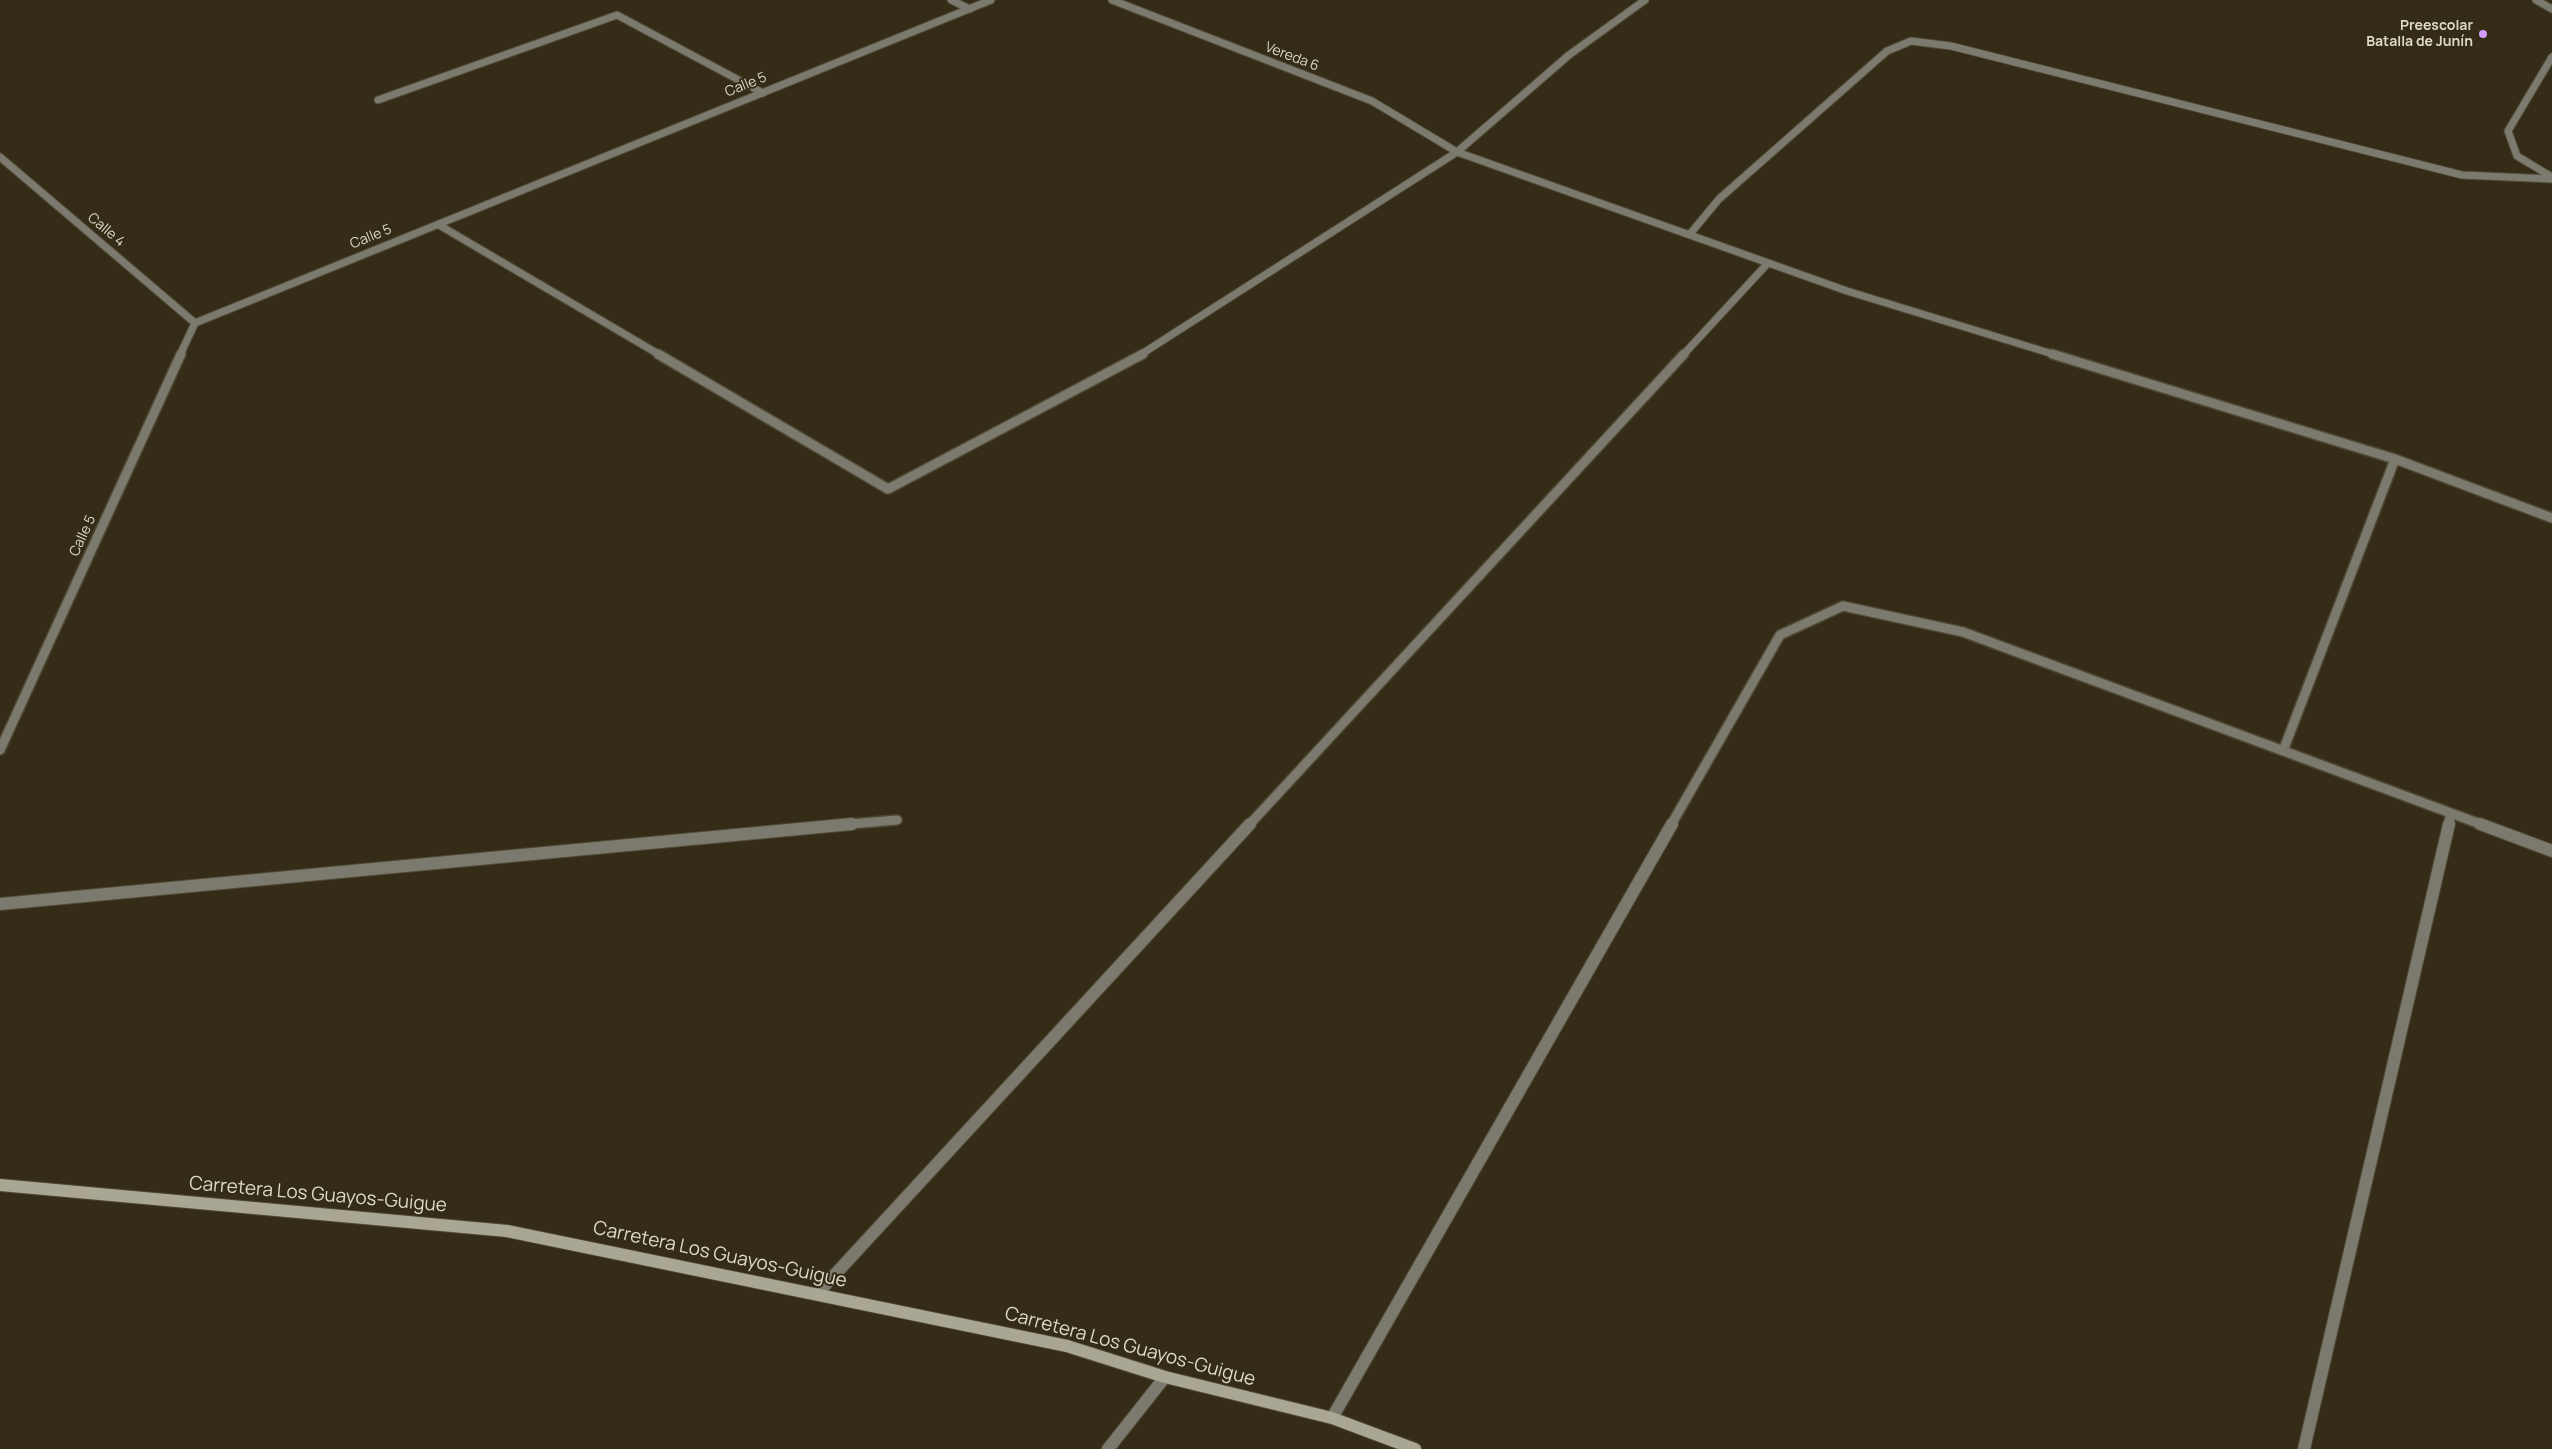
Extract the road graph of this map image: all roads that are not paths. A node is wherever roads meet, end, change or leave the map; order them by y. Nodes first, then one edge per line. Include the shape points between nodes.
1 (951, 0) edge
2 (991, 0) edge
3 (1112, 0) edge
4 (1645, 0) edge
5 (2536, 0) edge
6 (970, 8) junction
7 (2552, 9) edge
8 (2552, 57) edge
9 (763, 93) junction
10 (378, 100) dead end
11 (1457, 152) junction
12 (0, 157) edge
13 (2552, 178) edge
14 (439, 225) junction
15 (1690, 234) junction
16 (1768, 263) junction
17 (195, 323) junction
18 (2394, 459) junction
19 (2552, 518) edge
20 (0, 750) edge
21 (2284, 751) junction
22 (2451, 814) junction
23 (897, 820) dead end
24 (2552, 851) edge
25 (0, 904) edge
26 (0, 1185) edge
27 (818, 1294) junction
28 (1164, 1377) junction
29 (1332, 1418) junction
30 (1108, 1449) edge
31 (1415, 1449) edge
32 (2304, 1449) edge

1 - 6 street
2 - 6 street, Calle 5
3 - 11 street, Vereda 6 via 1372,101
4 - 11 street via 1569,55
5 - 7 street
6 - 9 street, Calle 5
8 - 13 street via 2508,131 2517,156
9 - 10 street via 617,16
9 - 14 street, Calle 5
11 - 14 street via 1150,350 888,490
11 - 15 street, Vereda 6
12 - 17 street, Calle 4
13 - 15 street via 2462,175 1951,46 1910,41 1887,50 1719,199
14 - 17 street, Calle 5
15 - 16 street, Vereda 6
16 - 18 street, Vereda 6 via 1847,291
16 - 27 street
17 - 20 street, Calle 5
18 - 19 street, Vereda 6
18 - 21 street
21 - 22 street
21 - 29 street via 1963,632 1843,606 1780,635
22 - 24 street
22 - 32 street
23 - 25 street
26 - 27 main road, Carretera Los Guayos-Guigue via 507,1231
27 - 28 main road, Carretera Los Guayos-Guigue via 1067,1346
28 - 29 main road, Carretera Los Guayos-Guigue
28 - 30 street
29 - 31 main road, Carretera Los Guayos-Guigue

